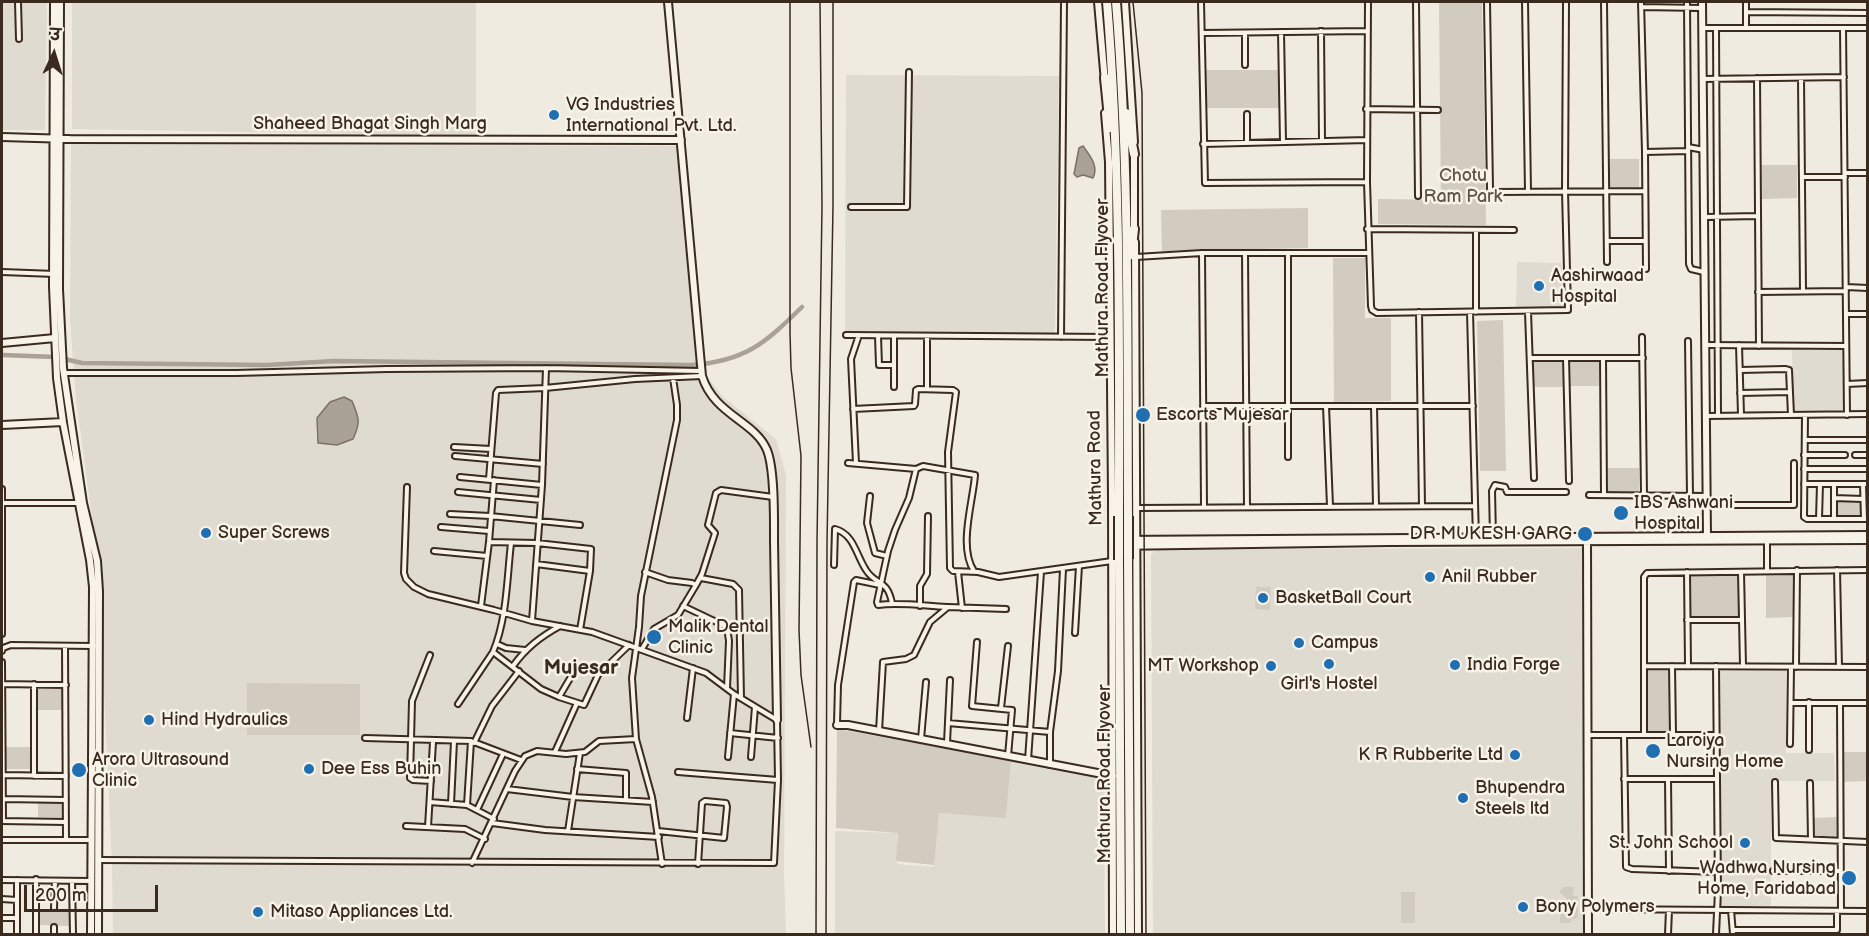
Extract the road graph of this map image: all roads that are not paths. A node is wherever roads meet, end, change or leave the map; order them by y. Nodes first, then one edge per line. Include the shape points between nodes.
1 (18, 2) edge
2 (54, 2) edge
3 (60, 2) edge
4 (668, 2) edge
5 (1064, 2) edge
6 (1098, 2) edge
7 (1107, 2) edge
8 (1116, 2) edge
9 (1125, 2) edge
10 (1201, 2) edge
11 (1368, 2) edge
12 (1416, 2) edge
13 (1487, 2) edge
14 (1525, 2) edge
15 (1566, 2) edge
16 (1604, 2) edge
17 (1641, 2) edge
18 (1687, 2) edge
19 (1746, 2) edge
20 (1702, 4) edge
21 (1641, 8) junction
22 (1687, 8) junction
23 (1746, 12) junction
24 (1868, 14) edge
25 (1702, 28) junction
26 (1716, 28) junction
27 (1746, 28) junction
28 (1843, 28) junction
29 (1868, 28) edge
30 (1321, 31) junction
31 (1368, 31) junction
32 (1281, 32) junction
33 (1203, 33) junction
34 (1245, 33) junction
35 (19, 39) dead end
36 (1245, 65) dead end
37 (909, 72) dead end
38 (1844, 77) junction
39 (1105, 78) junction
40 (1716, 78) junction
41 (1757, 78) junction
42 (1801, 78) junction
43 (1703, 79) junction
44 (1122, 100) junction
45 (1366, 109) junction
46 (1417, 110) junction
47 (1438, 110) dead end
48 (1247, 114) dead end
49 (2, 137) edge
50 (56, 137) junction
51 (681, 140) junction
52 (1367, 140) junction
53 (1322, 141) junction
54 (1283, 142) junction
55 (1247, 143) junction
56 (1203, 144) junction
57 (1688, 149) junction
58 (1704, 150) junction
59 (1645, 152) junction
60 (1134, 154) junction
61 (1116, 156) junction
62 (1868, 173) edge
63 (1845, 175) junction
64 (1802, 177) junction
65 (1367, 182) junction
66 (1528, 191) junction
67 (1565, 191) junction
68 (1606, 191) junction
69 (1645, 191) junction
70 (1418, 196) dead end
71 (851, 207) dead end
72 (1705, 216) junction
73 (1718, 216) junction
74 (1758, 216) junction
75 (1134, 229) junction
76 (1367, 229) junction
77 (1476, 230) junction
78 (1514, 230) dead end
79 (1607, 242) junction
80 (1645, 242) junction
81 (1202, 253) junction
82 (1368, 253) junction
83 (1245, 254) junction
84 (1288, 254) junction
85 (1136, 257) junction
86 (1607, 262) dead end
87 (1646, 269) dead end
88 (2, 272) edge
89 (1704, 272) junction
90 (56, 274) junction
91 (1127, 285) junction
92 (1868, 288) edge
93 (1846, 289) junction
94 (1803, 291) junction
95 (1758, 292) junction
96 (1419, 312) junction
97 (1473, 312) junction
98 (1528, 312) junction
99 (1846, 314) junction
100 (1868, 314) edge
101 (846, 335) dead end
102 (859, 335) junction
103 (878, 336) junction
104 (894, 336) junction
105 (927, 336) junction
106 (1061, 337) junction
107 (1642, 337) dead end
108 (55, 338) junction
109 (1110, 338) junction
110 (1688, 341) dead end
111 (2, 343) edge
112 (1706, 345) junction
113 (1717, 345) junction
114 (1739, 345) junction
115 (1759, 346) junction
116 (1847, 346) junction
117 (58, 349) junction
118 (1530, 358) junction
119 (1566, 358) junction
120 (1603, 358) junction
121 (1642, 358) junction
122 (894, 365) junction
123 (546, 368) junction
124 (61, 369) junction
125 (1740, 370) junction
126 (702, 372) junction
127 (674, 378) junction
128 (1868, 383) edge
129 (1847, 384) junction
130 (894, 387) dead end
131 (545, 388) junction
132 (927, 389) junction
133 (1790, 392) junction
134 (1740, 393) junction
135 (1203, 406) junction
136 (1246, 406) junction
137 (1288, 406) junction
138 (1326, 406) junction
139 (1374, 406) junction
140 (1421, 406) junction
141 (1473, 406) junction
142 (853, 409) junction
143 (1847, 414) junction
144 (1868, 414) edge
145 (1741, 415) junction
146 (1791, 415) junction
147 (1805, 415) junction
148 (1707, 416) junction
149 (1718, 416) junction
150 (63, 422) junction
151 (2, 425) edge
152 (1805, 440) junction
153 (1868, 440) edge
154 (454, 447) dead end
155 (491, 449) junction
156 (1804, 455) junction
157 (1845, 455) dead end
158 (1855, 455) dead end
159 (1868, 455) edge
160 (455, 456) dead end
161 (1288, 458) dead end
162 (490, 459) junction
163 (848, 463) dead end
164 (856, 463) junction
165 (1794, 463) dead end
166 (543, 464) junction
167 (916, 469) junction
168 (1804, 469) junction
169 (1868, 469) edge
170 (950, 470) junction
171 (460, 477) dead end
172 (1533, 478) dead end
173 (491, 480) junction
174 (1569, 481) dead end
175 (1804, 484) junction
176 (1820, 484) junction
177 (1834, 484) junction
178 (1865, 484) edge
179 (542, 485) junction
180 (407, 487) dead end
181 (2, 489) edge
182 (458, 492) dead end
183 (1566, 492) dead end
184 (492, 495) junction
185 (1589, 495) dead end
186 (1604, 495) junction
187 (1644, 495) junction
188 (870, 496) dead end
189 (1690, 496) junction
190 (1707, 496) junction
191 (773, 497) junction
192 (1834, 498) junction
193 (1863, 499) junction
194 (541, 500) junction
195 (2, 503) edge
196 (80, 503) junction
197 (1707, 505) junction
198 (1330, 506) junction
199 (1376, 506) junction
200 (1422, 506) junction
201 (1475, 506) junction
202 (1204, 507) junction
203 (1247, 507) junction
204 (1136, 508) junction
205 (450, 514) dead end
206 (490, 516) junction
207 (928, 516) dead end
208 (1819, 519) junction
209 (1834, 519) junction
210 (1866, 519) edge
211 (540, 522) junction
212 (580, 525) dead end
213 (441, 527) dead end
214 (489, 531) junction
215 (1868, 535) edge
216 (1707, 536) junction
217 (2, 537) edge
218 (1493, 537) junction
219 (1767, 537) junction
220 (1476, 539) junction
221 (1587, 539) junction
222 (1868, 540) edge
223 (489, 542) junction
224 (511, 543) junction
225 (537, 543) junction
226 (1112, 543) junction
227 (1135, 543) junction
228 (434, 551) dead end
229 (488, 556) junction
230 (887, 556) junction
231 (1112, 561) junction
232 (536, 564) junction
233 (834, 566) dead end
234 (1079, 566) junction
235 (1063, 569) junction
236 (1797, 570) junction
237 (1838, 570) junction
238 (1868, 570) edge
239 (1767, 571) junction
240 (590, 572) junction
241 (645, 572) junction
242 (958, 572) junction
243 (974, 572) junction
244 (1041, 572) junction
245 (1687, 572) junction
246 (1741, 572) junction
247 (701, 578) junction
248 (880, 583) junction
249 (696, 585) junction
250 (892, 603) junction
251 (481, 606) junction
252 (683, 606) junction
253 (920, 606) junction
254 (948, 607) junction
255 (962, 608) junction
256 (1006, 609) dead end
257 (503, 613) junction
258 (1688, 620) junction
259 (1742, 620) junction
260 (532, 621) junction
261 (560, 626) junction
262 (580, 630) junction
263 (1075, 633) dead end
264 (2, 634) edge
265 (977, 642) dead end
266 (497, 644) junction
267 (629, 645) junction
268 (65, 646) junction
269 (95, 646) junction
270 (1008, 646) dead end
271 (636, 647) junction
272 (642, 649) junction
273 (525, 650) junction
274 (2, 651) edge
275 (493, 652) junction
276 (430, 655) dead end
277 (2, 662) edge
278 (513, 666) junction
279 (1644, 666) junction
280 (1672, 666) junction
281 (1688, 666) junction
282 (1716, 666) junction
283 (1743, 666) junction
284 (1794, 667) junction
285 (1839, 667) junction
286 (1868, 667) edge
287 (693, 668) junction
288 (519, 671) junction
289 (2, 672) edge
290 (572, 675) dead end
291 (950, 680) dead end
292 (926, 682) dead end
293 (2, 684) edge
294 (34, 684) junction
295 (66, 685) junction
296 (727, 689) junction
297 (734, 694) junction
298 (559, 698) junction
299 (741, 698) junction
300 (1809, 702) junction
301 (1840, 702) junction
302 (578, 703) junction
303 (1791, 703) junction
304 (1868, 703) edge
305 (458, 704) dead end
306 (755, 707) junction
307 (1001, 708) junction
308 (2, 711) edge
309 (687, 718) dead end
310 (777, 720) junction
311 (948, 723) junction
312 (837, 725) joint
313 (1010, 729) junction
314 (879, 731) junction
315 (1030, 731) junction
316 (1050, 732) junction
317 (730, 733) junction
318 (1587, 735) junction
319 (1624, 735) junction
320 (1644, 735) junction
321 (1673, 735) junction
322 (1717, 735) junction
323 (752, 736) junction
324 (365, 738) dead end
325 (778, 738) junction
326 (636, 739) junction
327 (921, 739) junction
328 (411, 740) junction
329 (434, 741) junction
330 (454, 741) junction
331 (2, 742) edge
332 (472, 742) junction
333 (947, 744) junction
334 (1790, 744) dead end
335 (1809, 750) dead end
336 (555, 752) junction
337 (580, 753) junction
338 (503, 754) junction
339 (1008, 756) junction
340 (728, 757) dead end
341 (751, 757) dead end
342 (521, 760) junction
343 (1028, 760) junction
344 (1050, 765) junction
345 (577, 769) junction
346 (678, 772) dead end
347 (3, 775) edge
348 (34, 776) junction
349 (66, 776) junction
350 (1113, 776) junction
351 (1624, 779) junction
352 (1668, 779) junction
353 (1717, 779) junction
354 (778, 780) junction
355 (431, 781) junction
356 (1775, 782) dead end
357 (1810, 783) dead end
358 (507, 789) junction
359 (573, 796) junction
360 (3, 799) edge
361 (66, 800) junction
362 (626, 800) junction
363 (430, 802) junction
364 (653, 802) junction
365 (451, 804) junction
366 (467, 805) junction
367 (477, 810) junction
368 (2, 821) edge
369 (493, 821) junction
370 (66, 822) junction
371 (406, 826) dead end
372 (428, 827) junction
373 (568, 831) junction
374 (658, 831) junction
375 (700, 836) junction
376 (658, 837) junction
377 (485, 839) junction
378 (1811, 839) junction
379 (2, 840) edge
380 (66, 840) junction
381 (90, 840) junction
382 (1840, 841) junction
383 (1868, 842) edge
384 (472, 863) junction
385 (90, 864) junction
386 (98, 864) junction
387 (662, 864) junction
388 (698, 864) junction
389 (1669, 871) junction
390 (1773, 871) dead end
391 (1840, 871) junction
392 (1718, 872) junction
393 (36, 879) junction
394 (2, 880) edge
395 (17, 880) junction
396 (54, 881) junction
397 (72, 881) junction
398 (91, 881) junction
399 (2, 900) edge
400 (17, 900) junction
401 (54, 908) dead end
402 (1588, 909) junction
403 (1669, 910) junction
404 (1717, 910) junction
405 (1731, 910) junction
406 (1839, 911) junction
407 (1868, 911) edge
408 (2, 918) edge
409 (17, 918) junction
410 (54, 927) dead end
411 (1733, 932) edge
412 (16, 934) edge
413 (36, 934) edge
414 (54, 934) edge
415 (73, 934) edge
416 (91, 934) edge
417 (98, 934) edge
418 (1113, 934) edge
419 (1121, 934) edge
420 (1130, 934) edge
421 (1138, 934) edge
422 (1588, 934) edge
423 (1668, 934) edge
424 (1716, 934) edge

1 - 35 street
2 - 50 street
3 - 50 street
4 - 51 street
5 - 106 street
6 - 39 street, Mathura Road
7 - 61 highway, Mathura Road Flyover
8 - 44 highway
9 - 60 street
10 - 33 street
11 - 31 street
12 - 46 street
13 - 66 street via 1490,187 1493,192
14 - 66 street
15 - 67 street
16 - 68 street
17 - 21 street
18 - 22 street
19 - 23 street
20 - 22 street
20 - 25 street
21 - 22 street
21 - 59 street
22 - 57 street
23 - 24 street
23 - 27 street
25 - 26 street
25 - 43 street
26 - 27 street
26 - 40 street
27 - 28 street
28 - 29 street
28 - 38 street
30 - 31 street
30 - 32 street
30 - 53 street
31 - 45 street
32 - 34 street
32 - 54 street
33 - 34 street
33 - 56 street
34 - 36 street
37 - 71 street via 907,207
38 - 42 street
38 - 63 street
39 - 61 highway
39 - 109 street, Mathura Road
40 - 41 street
40 - 43 street
40 - 73 street
41 - 42 street
41 - 74 street
42 - 64 street
43 - 58 street
44 - 60 highway
44 - 91 highway
45 - 46 street
45 - 52 street
46 - 47 street
46 - 70 street
48 - 55 street
49 - 50 street, Shaheed Bhagat Singh Marg
50 - 51 street, Shaheed Bhagat Singh Marg
50 - 90 street
51 - 126 street
52 - 53 street
52 - 65 street
53 - 54 street
54 - 55 street
55 - 56 street
56 - 65 street via 1204,180 1208,183
57 - 58 street
57 - 59 street
57 - 89 street via 1689,264 1691,269
58 - 72 street
59 - 69 street
60 - 75 street
61 - 419 highway, Mathura Road Flyover, bridge
62 - 63 street
63 - 64 street
63 - 93 street
64 - 94 street
65 - 76 street
66 - 67 street
67 - 68 street
67 - 98 street via 1569,308
68 - 69 street
68 - 79 street
69 - 80 street
72 - 73 street
72 - 89 street
73 - 74 street
73 - 113 street
74 - 95 street
75 - 85 street
75 - 91 highway
76 - 77 street
76 - 82 street
77 - 78 street
77 - 97 street
79 - 80 street
79 - 86 street
80 - 87 street
81 - 83 street
81 - 85 street
81 - 135 street
82 - 84 street
82 - 96 street via 1372,310
83 - 84 street
83 - 136 street
84 - 137 street
85 - 204 street
88 - 90 street
89 - 112 street
90 - 108 street
90 - 117 street
91 - 420 highway, Mathura Road Flyover, bridge
92 - 93 street
93 - 94 street
93 - 99 street
94 - 95 street
95 - 115 street
96 - 97 street
96 - 140 street
97 - 98 street
97 - 141 street
98 - 118 street
99 - 100 street
99 - 116 street
101 - 102 street
102 - 103 street
102 - 142 street via 851,359
103 - 104 street
103 - 122 street via 879,365
104 - 105 street
104 - 122 street
105 - 106 street
105 - 132 street
106 - 109 street
107 - 121 street
108 - 111 street
108 - 117 street
109 - 226 street, Mathura Road
110 - 189 street
112 - 113 street
112 - 148 street
113 - 114 street
113 - 149 street
114 - 115 street
114 - 125 street
115 - 116 street
116 - 129 street
117 - 124 street
118 - 119 street
118 - 172 street
119 - 120 street
119 - 174 street
120 - 121 street
120 - 186 street
121 - 187 street
122 - 130 street
123 - 124 street
123 - 126 street
123 - 131 street
124 - 150 street
124 - 196 street
125 - 133 street via 1787,369
125 - 134 street
126 - 127 street
126 - 191 street via 705,386 716,402 765,447
127 - 131 street
127 - 241 street via 677,420
128 - 129 street
129 - 143 street
131 - 155 street via 496,391
131 - 166 street
132 - 142 street via 917,389 914,405
132 - 170 street via 956,392 948,452
133 - 134 street
133 - 146 street
134 - 145 street
135 - 136 street
135 - 202 street
136 - 137 street
136 - 203 street
137 - 138 street
137 - 161 street
138 - 139 street
138 - 198 street
139 - 140 street
139 - 199 street
140 - 141 street
140 - 200 street
141 - 201 street
142 - 164 street
143 - 144 street
143 - 147 street
145 - 146 street
145 - 149 street
146 - 147 street
147 - 152 street
148 - 149 street
148 - 190 street
150 - 151 street
150 - 196 street
152 - 153 street
152 - 156 street
154 - 155 street
155 - 162 street
156 - 157 street
156 - 168 street
158 - 159 street
160 - 162 street
162 - 166 street
162 - 173 street
163 - 164 street
164 - 167 street
165 - 197 street via 1794,505
166 - 179 street
167 - 170 street via 923,466
167 - 230 street
168 - 169 street
168 - 175 street
170 - 242 street via 950,568
170 - 243 street via 975,475 967,529 969,560
171 - 173 street
173 - 179 street
173 - 184 street
175 - 176 street
175 - 208 street via 1804,518
176 - 177 street
176 - 208 street
177 - 178 street
177 - 192 street
178 - 193 street
179 - 194 street
180 - 251 street via 406,579 421,592
181 - 195 street
182 - 184 street
183 - 218 street via 1507,492 1505,487 1495,485
184 - 194 street
184 - 206 street
185 - 186 street
186 - 187 street
187 - 189 street
188 - 230 street via 868,530 875,553
189 - 190 street
190 - 197 street
191 - 247 street via 721,490 716,493 708,525 715,533
191 - 310 street
192 - 193 street
192 - 209 street
193 - 210 street
194 - 211 street
195 - 196 street
195 - 217 street
196 - 269 street via 97,561
197 - 216 street
198 - 199 street
198 - 203 street
199 - 200 street
200 - 201 street
201 - 220 street
202 - 203 street
202 - 204 street
204 - 227 street
205 - 206 street
206 - 211 street
206 - 214 street
207 - 253 street via 927,574 920,586
208 - 209 street
209 - 210 street
211 - 212 street
211 - 225 street
213 - 214 street
214 - 223 street
215 - 219 street
216 - 219 street
216 - 221 street
217 - 264 street
218 - 220 street
218 - 221 street
219 - 221 street
219 - 222 street
219 - 239 street
220 - 221 street
220 - 227 street
221 - 318 street
223 - 224 street
223 - 229 street
224 - 225 street
224 - 257 street
225 - 232 street
225 - 240 street via 590,548
226 - 227 street
226 - 231 street, Mathura Road
227 - 421 street
228 - 229 street
229 - 251 street
230 - 248 street
231 - 234 street
231 - 350 street, Mathura Road
232 - 240 street
232 - 260 street
233 - 248 street via 835,529 849,536 866,569
234 - 235 street
234 - 263 street
235 - 244 street
235 - 316 street via 1058,671
236 - 237 street
236 - 239 street
236 - 284 street
237 - 238 street
237 - 285 street
239 - 246 street
240 - 262 street
241 - 249 street
241 - 271 street
242 - 243 street
242 - 255 street
243 - 244 street via 999,577
244 - 315 street
245 - 246 street
245 - 258 street
245 - 279 street via 1645,575
246 - 259 street
247 - 249 street
247 - 299 street via 733,584 739,591
248 - 250 street via 889,590
248 - 250 street via 878,604
248 - 312 street via 854,583 838,685
249 - 252 street
250 - 253 street
251 - 257 street
252 - 272 street via 676,617 654,629
252 - 296 street via 727,627
253 - 254 street
254 - 255 street
254 - 314 street via 930,622 914,655 882,663
255 - 256 street
257 - 260 street
257 - 266 street
258 - 259 street
258 - 281 street
259 - 283 street
260 - 261 street
261 - 262 street
261 - 273 street
262 - 267 street
265 - 307 street via 972,706
266 - 273 street
266 - 275 street
267 - 271 street
267 - 302 street via 598,675 585,704
268 - 269 street
268 - 274 street via 11,645
268 - 295 street
269 - 381 street
269 - 386 street
270 - 307 street
271 - 272 street
271 - 326 street via 632,678
272 - 287 street
273 - 278 street
275 - 278 street
275 - 305 street
276 - 328 street via 412,701
277 - 289 street
278 - 288 street
279 - 280 street
279 - 320 street
280 - 281 street
280 - 321 street
281 - 282 street
282 - 283 street
282 - 322 street
283 - 284 street
284 - 285 street
284 - 303 street
285 - 286 street
287 - 296 street
287 - 309 street
288 - 298 street via 540,689
288 - 332 street via 492,706
289 - 293 street
290 - 298 street
291 - 311 street
292 - 327 street
293 - 294 street
293 - 308 street
294 - 295 street
294 - 348 street
295 - 349 street
296 - 297 street
297 - 299 street
297 - 317 street
298 - 302 street
299 - 306 street
300 - 301 street
300 - 303 street
300 - 335 street
301 - 304 street
301 - 382 street
302 - 336 street
303 - 334 street
306 - 310 street
306 - 323 street
307 - 313 street via 1012,710
308 - 331 street
310 - 325 street
311 - 313 street
311 - 333 street
312 - 314 street
313 - 315 street
313 - 339 street
314 - 327 street
315 - 316 street
315 - 343 street
316 - 344 street
317 - 323 street
317 - 340 street
318 - 319 street
318 - 402 street
319 - 320 street
319 - 351 street
320 - 321 street
321 - 322 street
322 - 353 street
323 - 325 street
323 - 341 street
324 - 328 street
325 - 354 street
326 - 337 street via 599,741
326 - 364 street
327 - 333 street
328 - 329 street
328 - 355 street via 410,778
329 - 330 street
329 - 355 street
330 - 332 street
330 - 365 street
331 - 347 street
332 - 338 street
332 - 366 street
333 - 339 street
336 - 337 street
336 - 342 street via 533,752
337 - 345 street
338 - 342 street
338 - 367 street
339 - 343 street
342 - 358 street
343 - 344 street
344 - 350 street
345 - 359 street
345 - 362 street via 626,773
346 - 354 street
347 - 348 street
347 - 360 street
348 - 349 street
349 - 361 street
350 - 418 street, Mathura Road
351 - 352 street
351 - 389 street via 1626,867
352 - 353 street
352 - 389 street
353 - 392 street
354 - 388 street via 774,863
355 - 363 street
356 - 378 street via 1776,838
357 - 378 street
358 - 359 street
358 - 369 street
359 - 362 street
359 - 373 street
360 - 361 street
360 - 368 street
361 - 370 street
362 - 364 street
363 - 365 street
363 - 372 street
364 - 374 street
365 - 366 street
366 - 367 street
367 - 369 street
368 - 370 street
369 - 373 street
369 - 377 street
370 - 380 street
371 - 372 street
372 - 377 street via 465,829
373 - 376 street
374 - 375 street
374 - 376 street
375 - 375 street via 725,838 726,803 703,802
375 - 388 street
376 - 387 street
377 - 384 street
378 - 382 street
379 - 380 street
380 - 381 street
381 - 385 street
382 - 383 street
382 - 391 street
384 - 386 street
384 - 387 street
385 - 386 street
385 - 398 street
386 - 417 street
387 - 388 street
389 - 392 street
390 - 391 street
391 - 406 street
392 - 404 street
393 - 395 street
393 - 396 street
393 - 413 street
394 - 395 street
395 - 400 street
396 - 397 street
396 - 401 street
397 - 398 street
397 - 415 street
398 - 416 street
399 - 400 street
400 - 409 street
402 - 403 street
402 - 422 street
403 - 404 street
403 - 423 street
404 - 405 street
404 - 424 street
405 - 406 street
405 - 411 street
406 - 407 street
406 - 411 street via 1837,930
408 - 409 street
409 - 412 street
410 - 414 street

